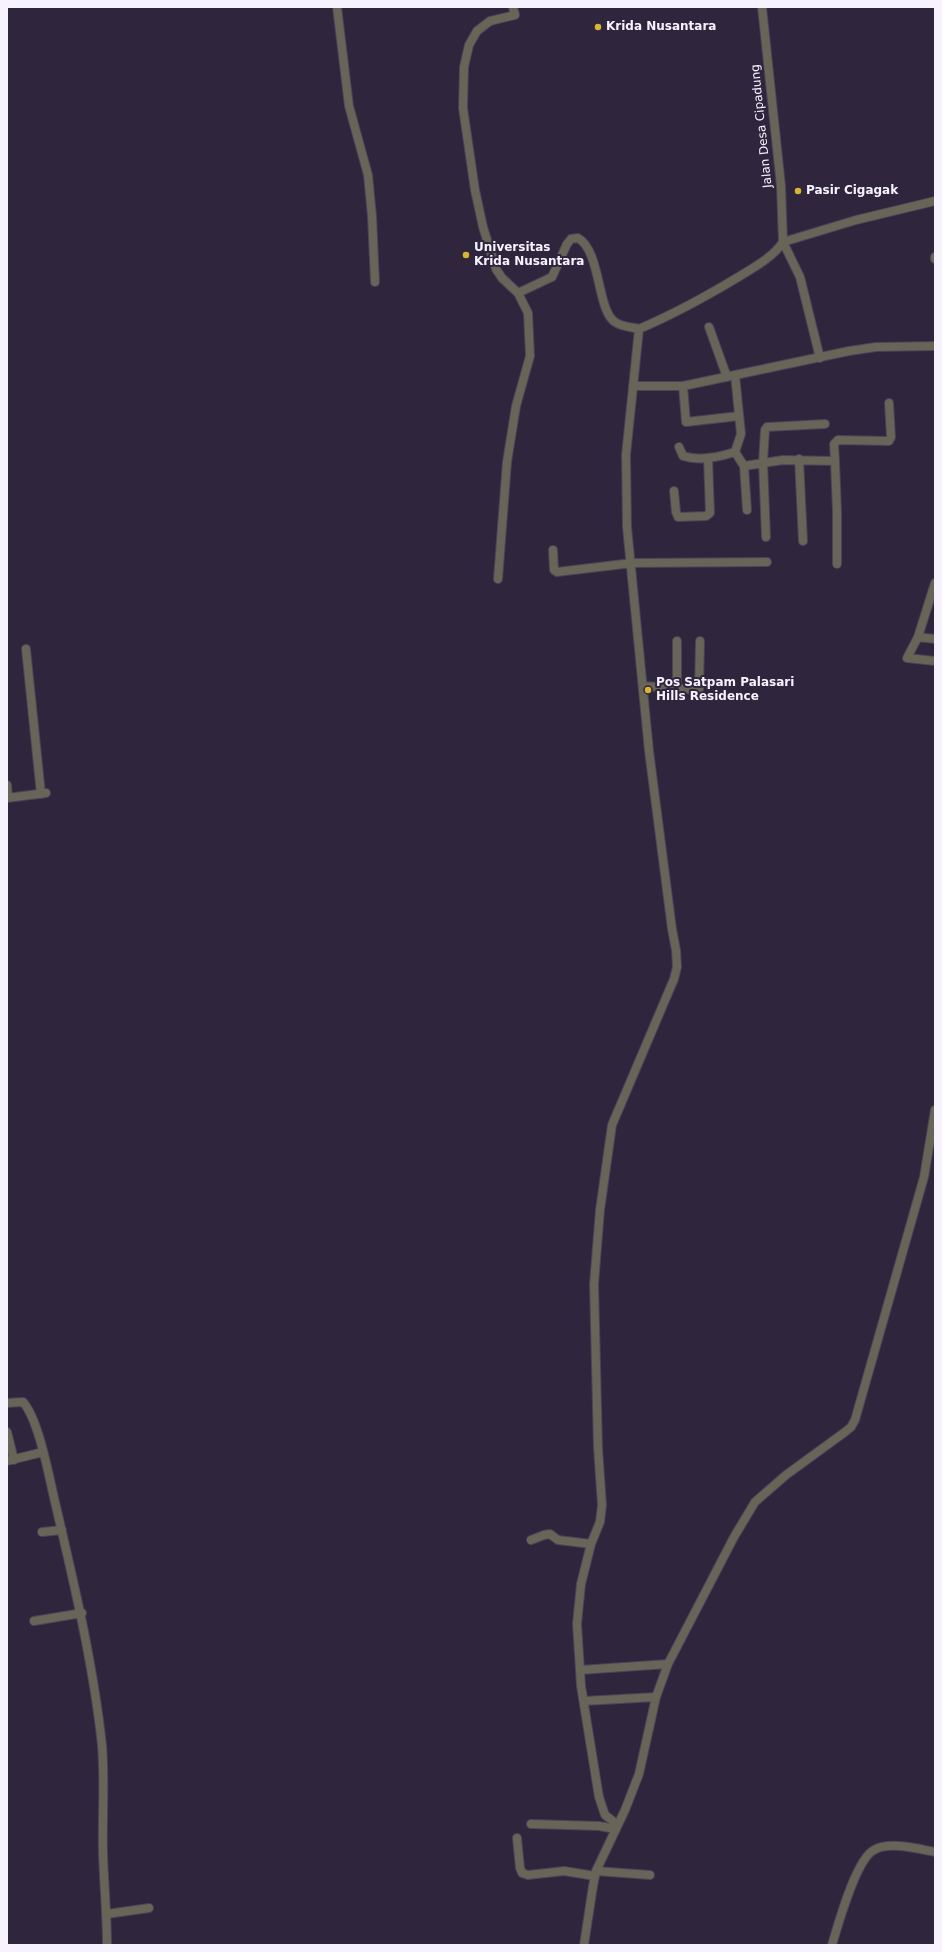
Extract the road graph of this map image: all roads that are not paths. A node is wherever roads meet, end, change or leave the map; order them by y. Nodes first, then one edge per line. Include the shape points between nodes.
1 (337, 7) edge
2 (513, 7) edge
3 (762, 7) edge
4 (935, 201) edge
5 (783, 242) junction
6 (375, 282) dead end
7 (518, 293) junction
8 (709, 327) dead end
9 (639, 329) junction
10 (935, 346) edge
11 (820, 358) junction
12 (735, 375) junction
13 (726, 377) junction
14 (633, 386) junction
15 (683, 386) junction
16 (889, 403) dead end
17 (739, 416) junction
18 (825, 424) dead end
19 (679, 447) dead end
20 (735, 452) junction
21 (708, 458) junction
22 (800, 459) junction
23 (835, 461) junction
24 (763, 462) junction
25 (744, 466) junction
26 (674, 491) dead end
27 (747, 510) dead end
28 (766, 537) dead end
29 (802, 540) dead end
30 (552, 550) dead end
31 (767, 562) dead end
32 (632, 563) junction
33 (837, 564) dead end
34 (498, 579) dead end
35 (935, 583) edge
36 (933, 597) edge
37 (918, 637) junction
38 (935, 639) edge
39 (677, 641) dead end
40 (700, 641) dead end
41 (26, 649) dead end
42 (935, 661) edge
43 (644, 686) junction
44 (677, 688) junction
45 (7, 785) edge
46 (8, 797) edge
47 (935, 1110) edge
48 (7, 1403) edge
49 (7, 1432) edge
50 (44, 1452) junction
51 (10, 1460) edge
52 (62, 1530) junction
53 (42, 1532) dead end
54 (531, 1540) dead end
55 (591, 1544) junction
56 (82, 1613) junction
57 (34, 1621) dead end
58 (668, 1664) junction
59 (580, 1670) junction
60 (656, 1698) junction
61 (584, 1701) junction
62 (531, 1824) dead end
63 (617, 1827) junction
64 (517, 1838) dead end
65 (935, 1852) edge
66 (596, 1873) junction
67 (650, 1875) dead end
68 (149, 1908) dead end
69 (107, 1914) junction
70 (107, 1945) edge
71 (584, 1945) edge
72 (832, 1945) edge

1 - 6 street via 349,106 368,174
2 - 7 street via 515,15 483,25 469,45 464,67 463,108 474,190 483,226 496,268 502,278
3 - 5 street, Jalan Desa Cipadung via 781,186
4 - 5 street via 856,220
5 - 9 street via 765,261 722,287 680,311
5 - 11 street via 800,277
7 - 9 street via 552,277 567,244 571,239 578,238 590,255 610,318 621,325
7 - 34 street via 528,313 531,351 516,406 507,462
8 - 13 street
9 - 14 street
10 - 11 street via 876,347
11 - 12 street
12 - 13 street
12 - 17 street
13 - 15 street
14 - 15 street
14 - 32 street via 626,455 627,527
15 - 17 street via 686,422
16 - 23 street via 889,441 838,440 834,444
17 - 20 street via 741,439
18 - 24 street via 767,427
19 - 21 street via 683,456
20 - 21 street
20 - 25 street
21 - 26 street via 710,514 678,517
22 - 23 street
22 - 24 street
22 - 29 street
23 - 33 street
24 - 25 street
24 - 28 street
25 - 27 street
30 - 32 street via 554,570 557,572
31 - 32 street
32 - 43 street
35 - 36 street
36 - 37 street
37 - 38 street
37 - 42 street via 907,658
39 - 44 street
40 - 44 street via 700,689
41 - 46 street via 43,794
43 - 44 street
43 - 55 street via 649,751 677,967 664,1004 612,1125 600,1210 594,1284 602,1505 600,1522
45 - 46 street
47 - 58 street via 924,1177 855,1420 845,1432 786,1474 755,1502
48 - 50 street via 23,1402 26,1405 33,1417
49 - 51 street
50 - 51 street
50 - 52 street
52 - 53 street
52 - 56 street
54 - 55 street via 550,1534 558,1540
55 - 59 street via 581,1584 577,1624
56 - 57 street
56 - 69 street via 102,1748 103,1853
58 - 59 street
58 - 60 street
59 - 61 street
60 - 61 street
60 - 63 street via 639,1774
61 - 63 street via 603,1812
62 - 63 street
63 - 66 street
64 - 66 street via 522,1873
65 - 72 street via 888,1847 874,1850 868,1855 852,1885
66 - 67 street
66 - 71 street
68 - 69 street
69 - 70 street

